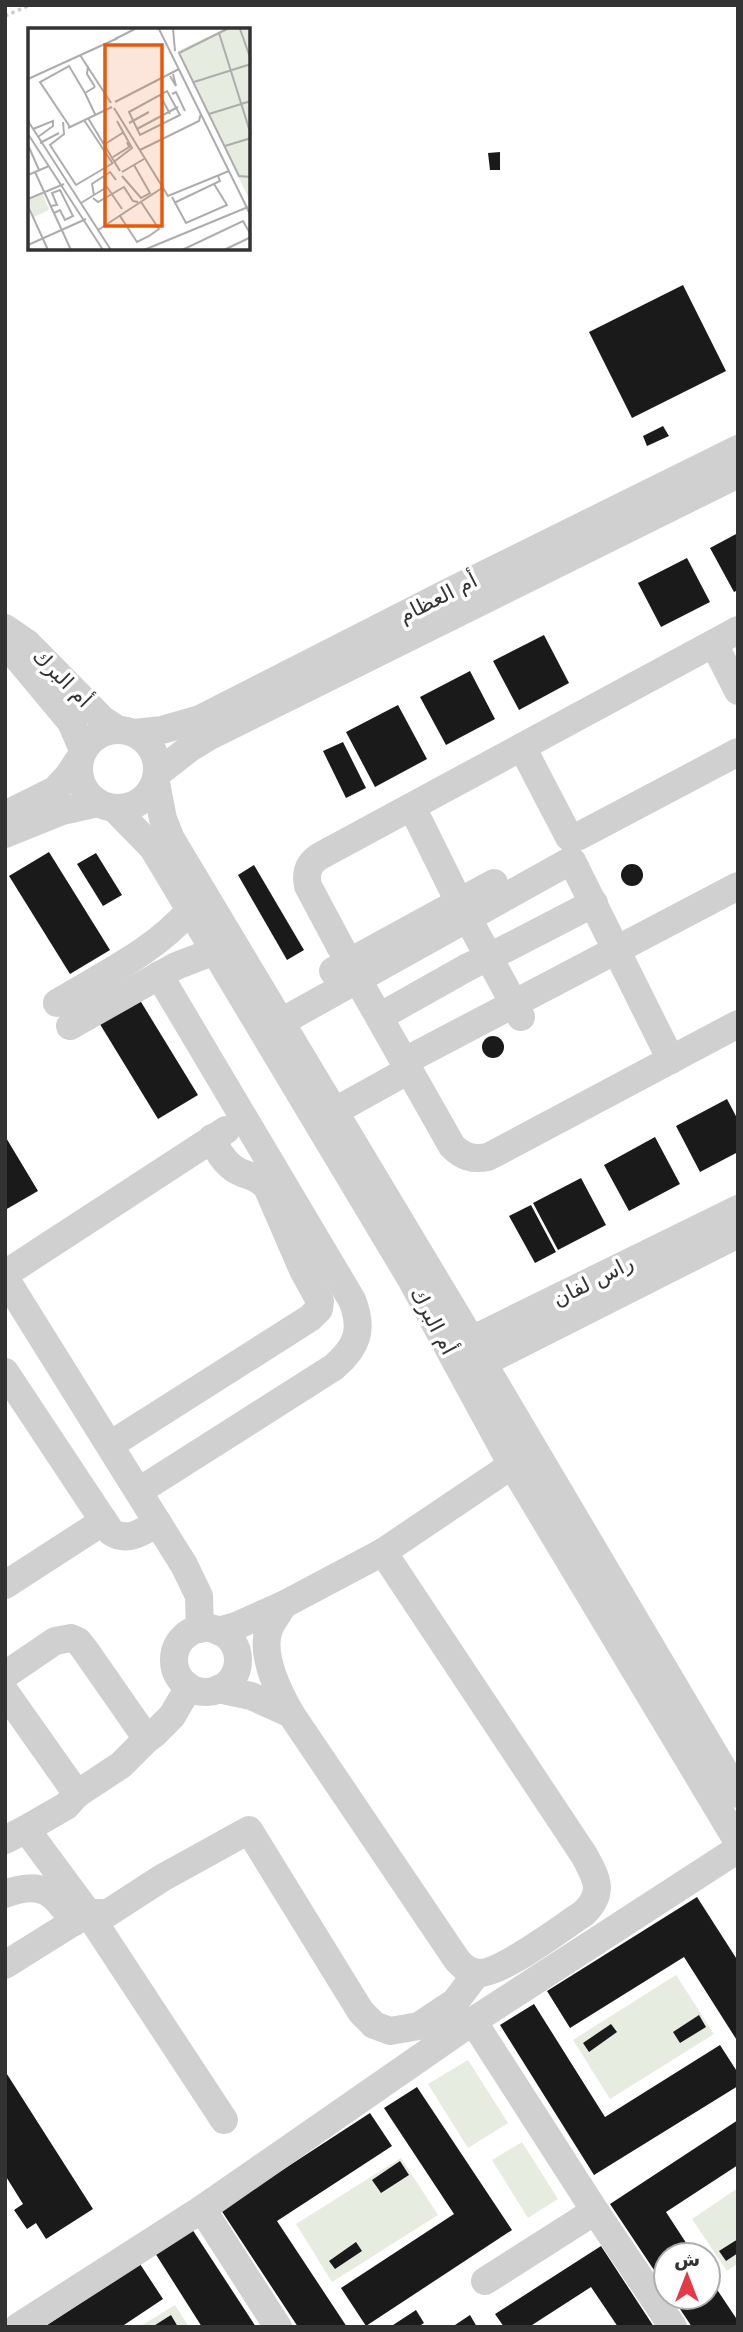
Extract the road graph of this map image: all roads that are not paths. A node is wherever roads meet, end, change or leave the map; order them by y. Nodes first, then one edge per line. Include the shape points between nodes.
1 (738, 449) edge
2 (738, 474) edge
3 (456, 602) junction
4 (5, 628) edge
5 (5, 635) edge
6 (726, 637) edge
7 (738, 691) edge
8 (126, 731) junction
9 (522, 747) junction
10 (738, 752) edge
11 (82, 754) junction
12 (738, 769) edge
13 (157, 778) junction
14 (106, 806) junction
15 (412, 807) junction
16 (5, 815) edge
17 (5, 834) edge
18 (575, 850) junction
19 (738, 886) edge
20 (594, 903) junction
21 (738, 903) edge
22 (190, 909) junction
23 (463, 909) junction
24 (215, 951) junction
25 (629, 951) junction
26 (353, 970) junction
27 (159, 975) junction
28 (517, 1010) junction
29 (276, 1014) junction
30 (379, 1017) junction
31 (738, 1024) edge
32 (679, 1056) junction
33 (409, 1069) junction
34 (335, 1111) junction
35 (244, 1118) junction
36 (212, 1138) junction
37 (738, 1209) edge
38 (738, 1234) edge
39 (420, 1274) junction
40 (5, 1276) edge
41 (466, 1356) junction
42 (5, 1371) edge
43 (110, 1446) junction
44 (512, 1465) junction
45 (139, 1491) junction
46 (104, 1521) junction
47 (158, 1523) junction
48 (383, 1552) junction
49 (5, 1586) edge
50 (284, 1605) junction
51 (209, 1630) junction
52 (238, 1660) junction
53 (5, 1675) edge
54 (189, 1687) junction
55 (218, 1689) junction
56 (5, 1692) edge
57 (291, 1714) junction
58 (146, 1739) junction
59 (77, 1794) junction
60 (738, 1794) edge
61 (15, 1834) edge
62 (738, 1842) edge
63 (738, 1849) edge
64 (5, 1895) edge
65 (81, 1918) junction
66 (5, 1965) edge
67 (477, 1973) junction
68 (473, 2021) junction
69 (217, 2125) dead end
70 (202, 2209) junction
71 (595, 2211) junction
72 (485, 2281) dead end
73 (19, 2327) edge
74 (278, 2327) edge
75 (673, 2327) edge

1 - 3 street, أم العظام
2 - 3 street, أم العظام
3 - 8 street, أم العظام via 200,719 162,730
3 - 13 street, أم العظام via 208,737
4 - 8 street, أم البرك via 27,643 103,720
5 - 11 street, أم البرك via 11,649 71,722
6 - 7 street
6 - 9 street
8 - 11 street via 94,738
8 - 13 street via 145,740 153,750
9 - 15 street
9 - 18 street
10 - 18 street
11 - 14 street via 79,779 90,797
11 - 16 street via 55,789
12 - 18 street
13 - 14 street via 147,797 132,807
13 - 29 street, أم البرك via 171,839
14 - 17 street via 62,811
14 - 22 street, أم البرك via 153,848
15 - 23 street
15 - 26 street via 308,867 308,886
18 - 20 street
18 - 23 street
18 - 25 street
19 - 25 street
20 - 25 street
20 - 30 street, bridge
21 - 25 street
22 - 24 street, أم البرك
22 - 27 street via 176,926 64,1015
23 - 26 street
23 - 28 street
24 - 27 street
24 - 39 street, أم البرك
25 - 28 street
25 - 32 street
26 - 29 street
26 - 30 street
27 - 35 street
28 - 33 street
29 - 34 street, أم البرك
30 - 33 street
31 - 32 street
32 - 33 street via 478,1159 468,1158 452,1146
33 - 34 street
34 - 39 street, أم البرك
35 - 36 street
35 - 45 street via 352,1300 358,1332 346,1356 334,1367
36 - 40 street
36 - 43 street via 225,1161 267,1187 320,1301 319,1309
37 - 41 street, راس لفان
38 - 41 street, راس لفان
39 - 41 street, أم البرك
40 - 43 street
41 - 44 street, أم البرك
41 - 60 street, أم البرك
42 - 46 street
43 - 45 street
44 - 48 street
44 - 62 street, أم البرك
45 - 47 street
46 - 47 street via 111,1532 125,1537
46 - 49 street
47 - 51 street via 199,1596
48 - 50 street
48 - 67 street via 596,1876 597,1892 584,1913 494,1971
50 - 51 street via 236,1626
50 - 52 street via 250,1640
50 - 57 street via 267,1638 275,1686
51 - 52 street via 232,1641
51 - 54 street via 184,1637 175,1650 176,1672
52 - 55 street via 231,1681
53 - 58 street via 55,1641 78,1641
54 - 55 street
54 - 58 street via 172,1716
55 - 57 street via 251,1696
56 - 59 street
57 - 67 street via 457,1960
58 - 59 street via 121,1765
59 - 61 street via 66,1806
61 - 65 street
63 - 68 street
64 - 65 street via 18,1889 45,1890
65 - 66 street
65 - 67 street via 108,1913 248,1830 361,2012 374,2025 390,2031 419,2026 455,2002
65 - 69 street
68 - 70 street
68 - 71 street
70 - 73 street
70 - 74 street
71 - 72 street
71 - 75 street

